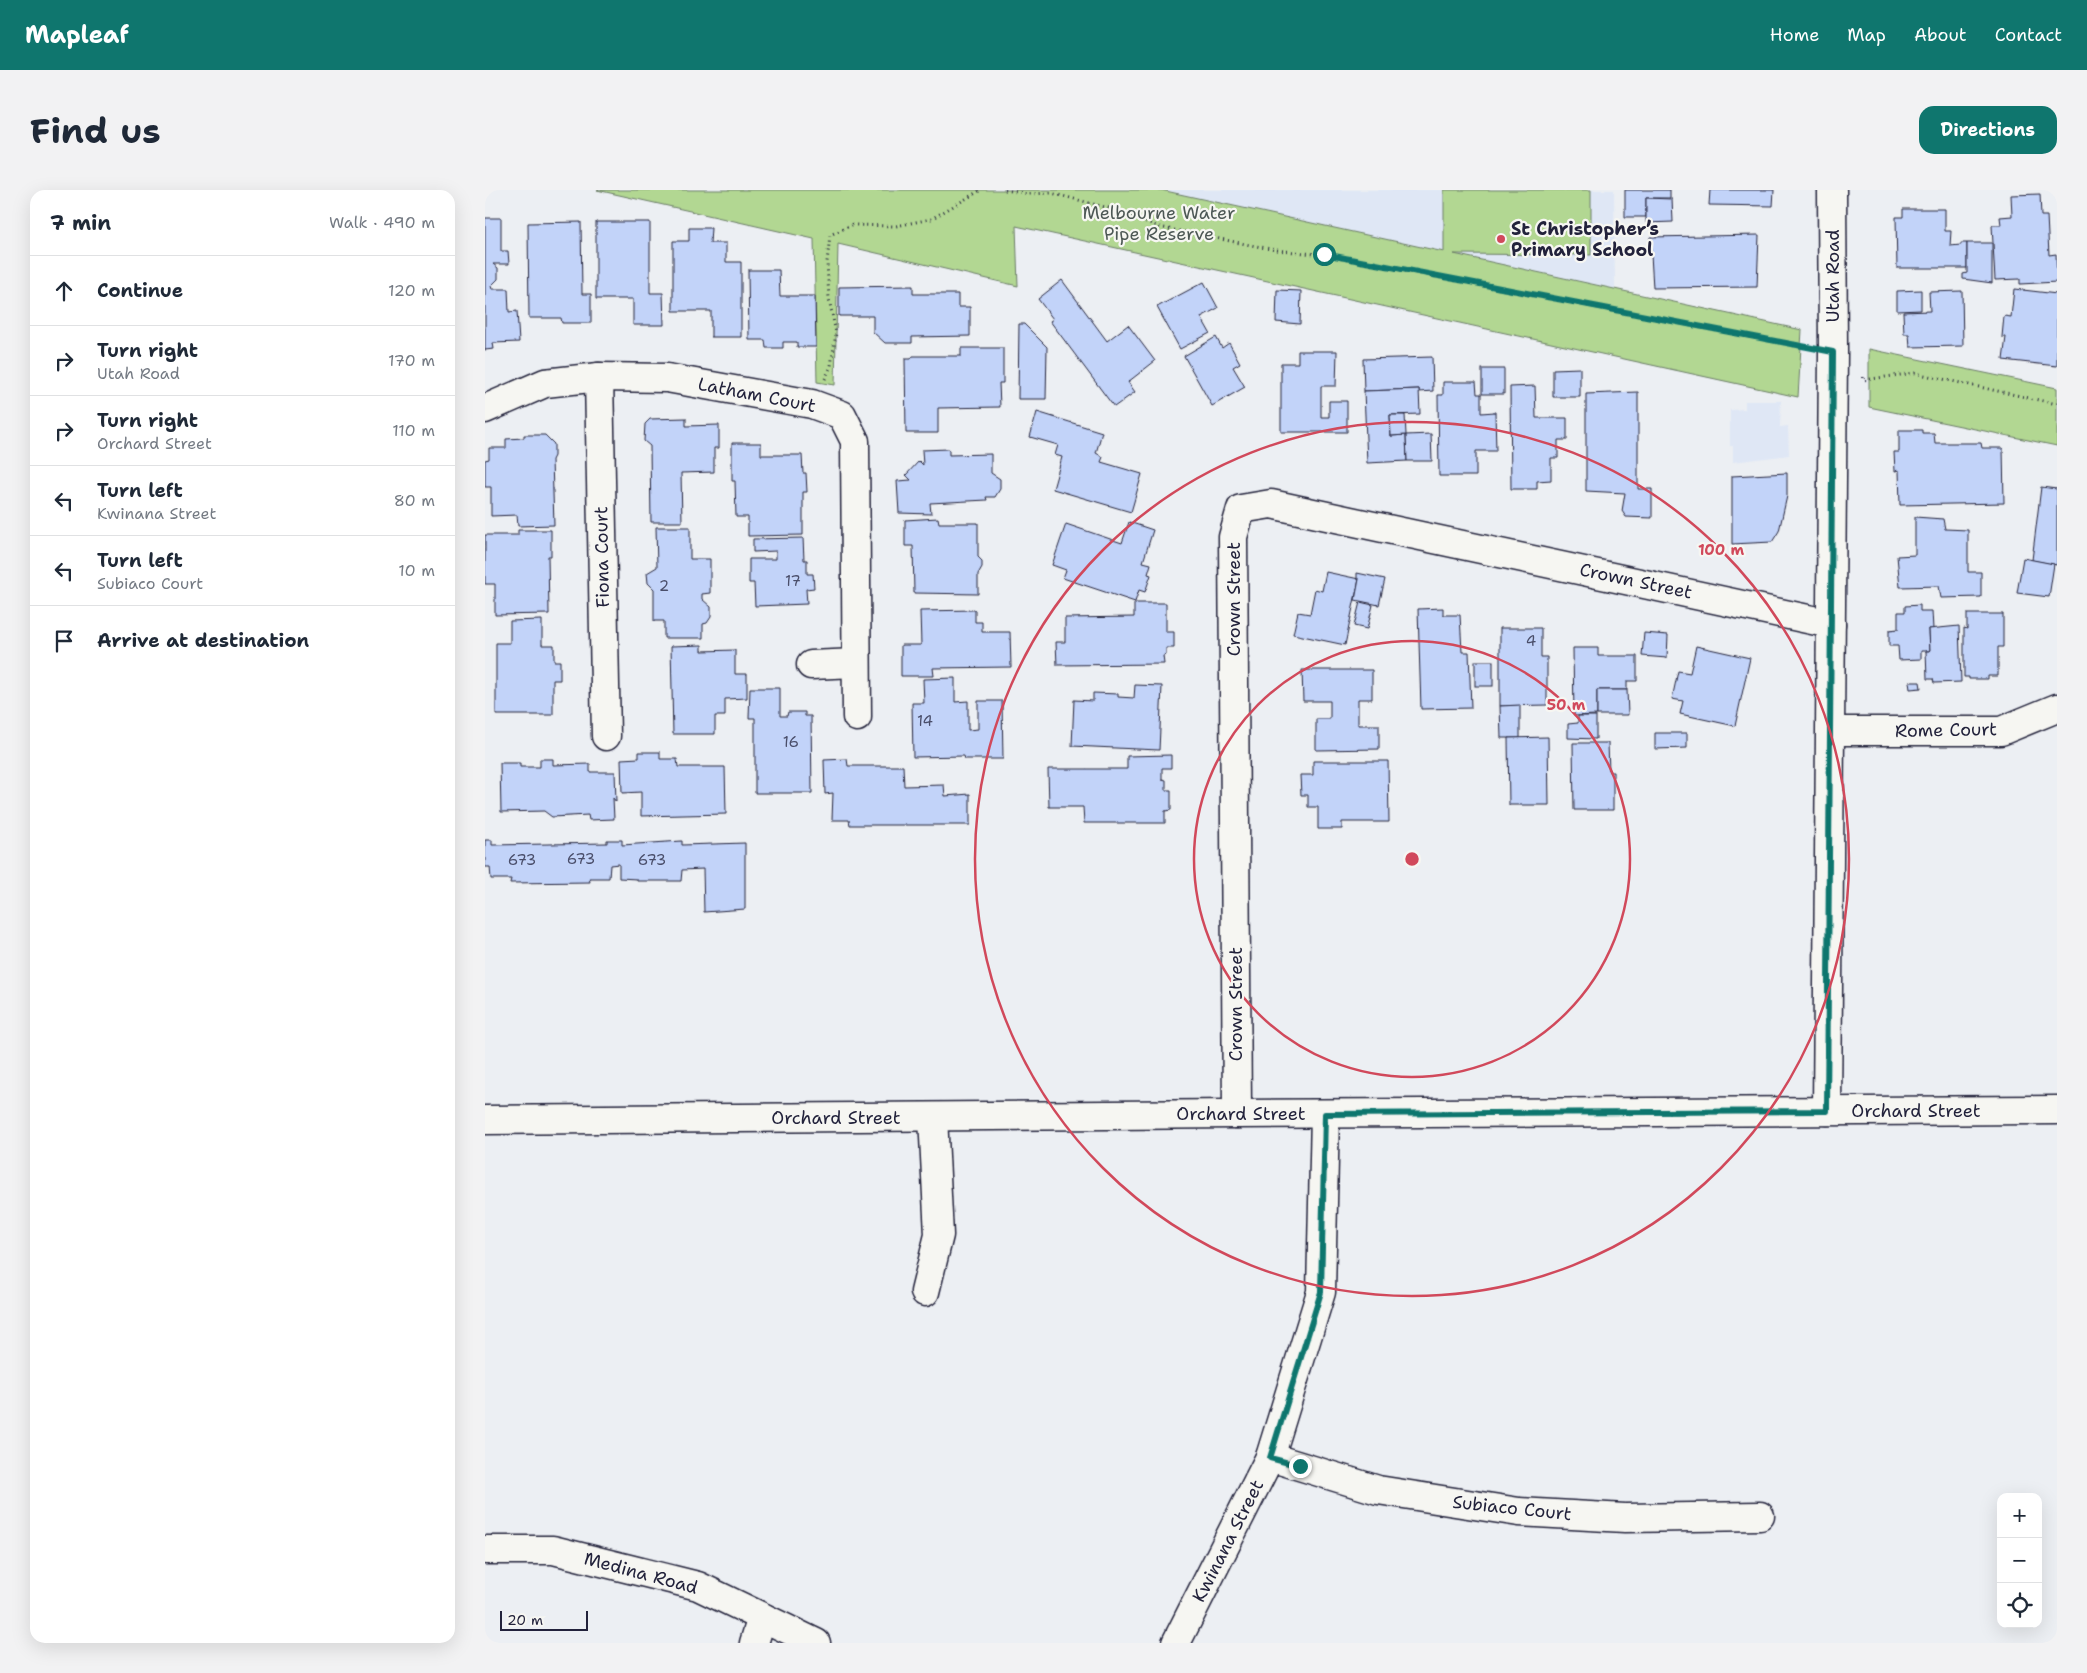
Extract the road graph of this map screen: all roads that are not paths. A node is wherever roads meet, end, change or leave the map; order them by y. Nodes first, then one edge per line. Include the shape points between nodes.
1 (1832, 190) edge
2 (599, 377) junction
3 (485, 409) edge
4 (1831, 624) junction
5 (857, 663) junction
6 (811, 665) dead end
7 (2057, 708) edge
8 (857, 716) dead end
9 (1831, 731) junction
10 (606, 736) dead end
11 (2057, 1110) edge
12 (1827, 1111) junction
13 (1237, 1114) junction
14 (1325, 1114) junction
15 (933, 1117) junction
16 (485, 1120) edge
17 (925, 1292) dead end
18 (1270, 1458) junction
19 (1760, 1516) dead end
20 (485, 1550) edge
21 (762, 1617) junction
22 (754, 1643) edge
23 (816, 1643) edge
24 (1176, 1643) edge

1 - 4 street, Utah Road
2 - 3 street, Latham Court via 545,382
2 - 5 street, Latham Court via 667,378 812,404 842,415 855,441
2 - 10 street, Fiona Court
4 - 9 street, Utah Road
4 - 13 street, Crown Street via 1271,504 1241,509 1233,537
5 - 6 street
5 - 8 street, Latham Court
7 - 9 street, Rome Court via 2001,732
9 - 12 street, Utah Road
11 - 12 street, Orchard Street
12 - 14 street, Orchard Street
13 - 14 street, Orchard Street
13 - 15 street, Orchard Street
14 - 18 street, Kwinana Street via 1321,1292
15 - 16 street, Orchard Street
15 - 17 street via 939,1235
18 - 19 street, Subiaco Court via 1378,1490 1519,1512 1625,1518
18 - 24 street, Kwinana Street
20 - 21 street, Medina Road via 553,1550 698,1586
21 - 22 street
21 - 23 street, Medina Road

